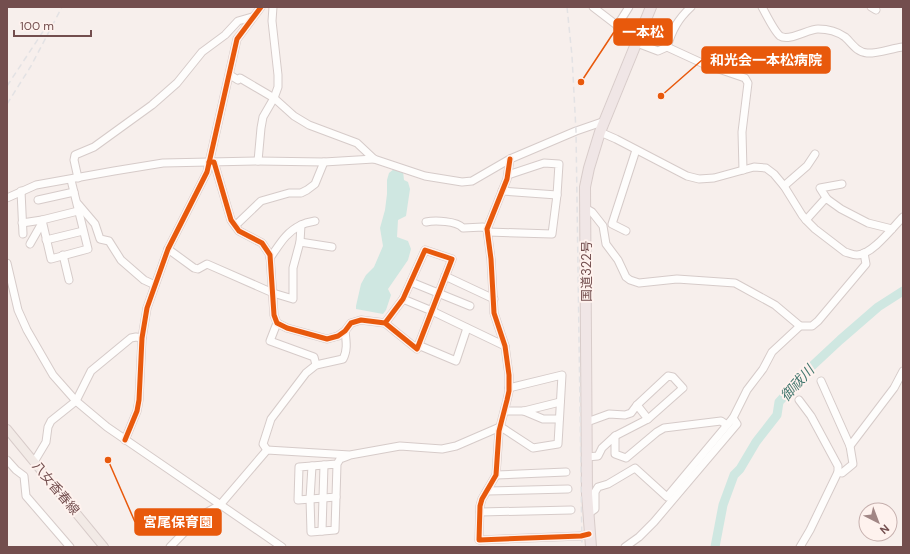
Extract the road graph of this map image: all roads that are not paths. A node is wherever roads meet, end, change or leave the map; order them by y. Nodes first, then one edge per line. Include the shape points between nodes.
1 (261, 7) edge
2 (273, 7) edge
3 (593, 7) edge
4 (629, 7) edge
5 (651, 7) edge
6 (691, 7) edge
7 (762, 7) edge
8 (601, 10) edge
9 (252, 17) junction
10 (617, 26) junction
11 (637, 41) junction
12 (667, 47) junction
13 (903, 47) edge
14 (230, 75) junction
15 (274, 98) junction
16 (605, 121) junction
17 (600, 132) junction
18 (636, 150) junction
19 (815, 154) dead end
20 (374, 158) junction
21 (510, 159) junction
22 (258, 160) junction
23 (212, 162) junction
24 (324, 162) junction
25 (743, 170) junction
26 (508, 174) junction
27 (75, 179) junction
28 (842, 184) dead end
29 (784, 186) junction
30 (502, 190) junction
31 (21, 191) junction
32 (74, 192) junction
33 (557, 195) junction
34 (7, 198) edge
35 (827, 199) junction
36 (38, 200) dead end
37 (76, 202) junction
38 (585, 208) junction
39 (78, 211) junction
40 (903, 217) edge
41 (806, 220) junction
42 (42, 221) junction
43 (315, 221) dead end
44 (426, 222) dead end
45 (22, 223) junction
46 (236, 225) junction
47 (301, 225) junction
48 (892, 228) junction
49 (83, 231) junction
50 (488, 231) junction
51 (626, 231) dead end
52 (22, 234) dead end
53 (46, 240) junction
54 (300, 242) junction
55 (30, 244) dead end
56 (332, 247) dead end
57 (168, 249) junction
58 (864, 254) junction
59 (63, 255) junction
60 (270, 258) junction
61 (7, 263) edge
62 (445, 276) junction
63 (69, 280) dead end
64 (411, 282) junction
65 (155, 285) junction
66 (273, 293) junction
67 (439, 293) junction
68 (404, 299) junction
69 (494, 299) junction
70 (470, 306) dead end
71 (432, 311) junction
72 (277, 323) junction
73 (385, 323) junction
74 (800, 326) junction
75 (467, 328) junction
76 (345, 331) junction
77 (142, 338) junction
78 (418, 345) junction
79 (505, 346) junction
80 (316, 366) junction
81 (903, 371) edge
82 (822, 381) dead end
83 (509, 388) junction
84 (799, 400) dead end
85 (76, 401) junction
86 (560, 402) junction
87 (637, 404) junction
88 (505, 411) junction
89 (524, 411) junction
90 (559, 419) junction
91 (648, 419) junction
92 (735, 421) junction
93 (586, 422) junction
94 (727, 425) junction
95 (500, 427) junction
96 (7, 429) edge
97 (615, 436) junction
98 (126, 440) junction
99 (850, 446) junction
100 (267, 450) junction
101 (350, 455) junction
102 (587, 457) junction
103 (7, 460) edge
104 (34, 462) junction
105 (337, 464) junction
106 (324, 465) junction
107 (312, 466) junction
108 (566, 472) dead end
109 (838, 472) junction
110 (496, 474) junction
111 (568, 489) dead end
112 (487, 491) junction
113 (336, 497) junction
114 (323, 498) junction
115 (310, 499) junction
116 (220, 505) junction
117 (571, 510) dead end
118 (480, 512) junction
119 (588, 514) junction
120 (322, 531) junction
121 (589, 534) junction
122 (70, 547) edge
123 (104, 547) edge
124 (170, 547) edge
125 (282, 547) edge
126 (591, 547) edge
127 (625, 547) edge
128 (800, 547) edge

1 - 9 street
2 - 15 street via 272,21 278,75 278,87
3 - 8 street
4 - 10 street
5 - 11 highway, 国道322号
6 - 12 street via 673,28
7 - 13 street via 780,36 792,37 811,29 818,29 843,36 855,48 867,53
8 - 10 street
9 - 14 street via 237,39
9 - 27 street via 238,21 225,35 202,52 177,83 152,105 94,147 75,154
10 - 11 street
11 - 12 street via 658,50
11 - 16 highway, 国道322号
12 - 25 street via 704,64 743,77 747,81 742,132
14 - 15 street
14 - 23 street
15 - 20 street via 294,116 309,125 357,143
15 - 22 street via 263,117
16 - 17 highway, 国道322号
16 - 21 street
17 - 18 street
17 - 38 highway, 国道322号 via 589,168
18 - 25 street via 687,176 699,179 714,178
18 - 51 street via 612,224
19 - 29 street via 807,166
20 - 21 street via 425,176 462,182 472,181
20 - 24 street
21 - 26 street
22 - 23 street
22 - 24 street
23 - 27 street via 163,163
23 - 46 street via 231,220
23 - 57 street
24 - 46 street via 315,184 307,190 261,201
25 - 29 street via 758,166 766,168
26 - 30 street
26 - 33 street via 544,162 559,164
27 - 31 street via 36,185
27 - 32 street
28 - 35 street via 820,188
29 - 41 street
30 - 33 street
30 - 50 street
31 - 34 street
31 - 45 street
32 - 36 street
32 - 37 street
33 - 50 street via 552,234
35 - 41 street
35 - 48 street via 868,223
37 - 39 street
37 - 65 street via 95,224 100,239 109,241 121,260 144,280
38 - 74 street via 592,212 603,226 606,244 630,280 639,283 677,279 735,283 775,305
38 - 93 highway, 国道322号
39 - 42 street
39 - 49 street
40 - 48 street
41 - 58 street via 845,252
42 - 45 street
42 - 53 street
42 - 55 street
43 - 47 street
44 - 50 street via 432,220 459,224 463,228 483,227
45 - 52 street
46 - 60 street via 262,243
47 - 54 street
47 - 60 street via 286,234
48 - 58 street
49 - 53 street
49 - 59 street via 88,248
50 - 69 street
53 - 59 street via 51,259
54 - 56 street
54 - 66 street via 293,268 293,299
57 - 65 street
57 - 66 street via 194,268 198,269 207,264
58 - 74 street via 866,264 818,321 812,326
59 - 63 street
60 - 66 street
61 - 85 street via 18,310 26,330 53,376
62 - 64 street via 452,259 425,250
62 - 67 street
62 - 69 street
64 - 67 street
64 - 68 street
65 - 77 street via 147,308
66 - 72 street
67 - 70 street
67 - 71 street
68 - 71 street
68 - 73 street
69 - 79 street via 494,313
71 - 75 street
71 - 78 street
72 - 76 street via 327,339
72 - 80 street via 270,341 314,357
73 - 76 street via 361,320 351,323
73 - 78 street via 417,349
74 - 92 street via 772,352 747,390
75 - 78 street via 456,361
75 - 79 street
76 - 80 street via 344,359
77 - 85 street via 131,338 91,371
77 - 98 street via 139,400
79 - 83 street
80 - 100 street via 306,373 271,419 263,444
81 - 99 street via 894,388
82 - 99 street
83 - 86 street via 562,374
83 - 88 street
84 - 109 street via 811,416 838,466
85 - 98 street
85 - 104 street via 51,421 46,442
86 - 89 street
86 - 90 street
87 - 91 street
87 - 91 street via 668,376 673,377 683,388
87 - 93 street via 631,413 609,414
88 - 89 street
88 - 95 street
89 - 90 street via 543,419
90 - 95 street via 558,444 533,448
91 - 97 street
92 - 94 street
92 - 127 street via 654,522
93 - 102 highway, 国道322号
94 - 97 street via 721,421 664,428 626,458 615,454
94 - 119 street via 667,497 635,468 598,487 595,492 595,509
95 - 101 street via 456,446 442,449 400,446
95 - 110 street
96 - 104 main road, 八女香春線
97 - 102 street via 602,448 598,456
98 - 116 street
99 - 109 street via 852,464 842,473
100 - 101 street
100 - 116 street
101 - 105 street via 340,459
102 - 119 highway, 国道322号
103 - 122 street via 24,476 26,496
104 - 123 main road, 八女香春線
105 - 106 street
105 - 113 street
106 - 107 street
106 - 114 street
107 - 115 street
107 - 115 street via 298,467 298,500
108 - 110 street
109 - 128 street
110 - 112 street
111 - 112 street
112 - 118 street via 482,499
113 - 114 street
113 - 120 street via 334,530
114 - 115 street
114 - 120 street
115 - 120 street via 311,532
116 - 124 street via 200,516
116 - 125 street
117 - 118 street
118 - 121 street via 479,540
119 - 121 highway, 国道322号
121 - 126 highway, 国道322号

